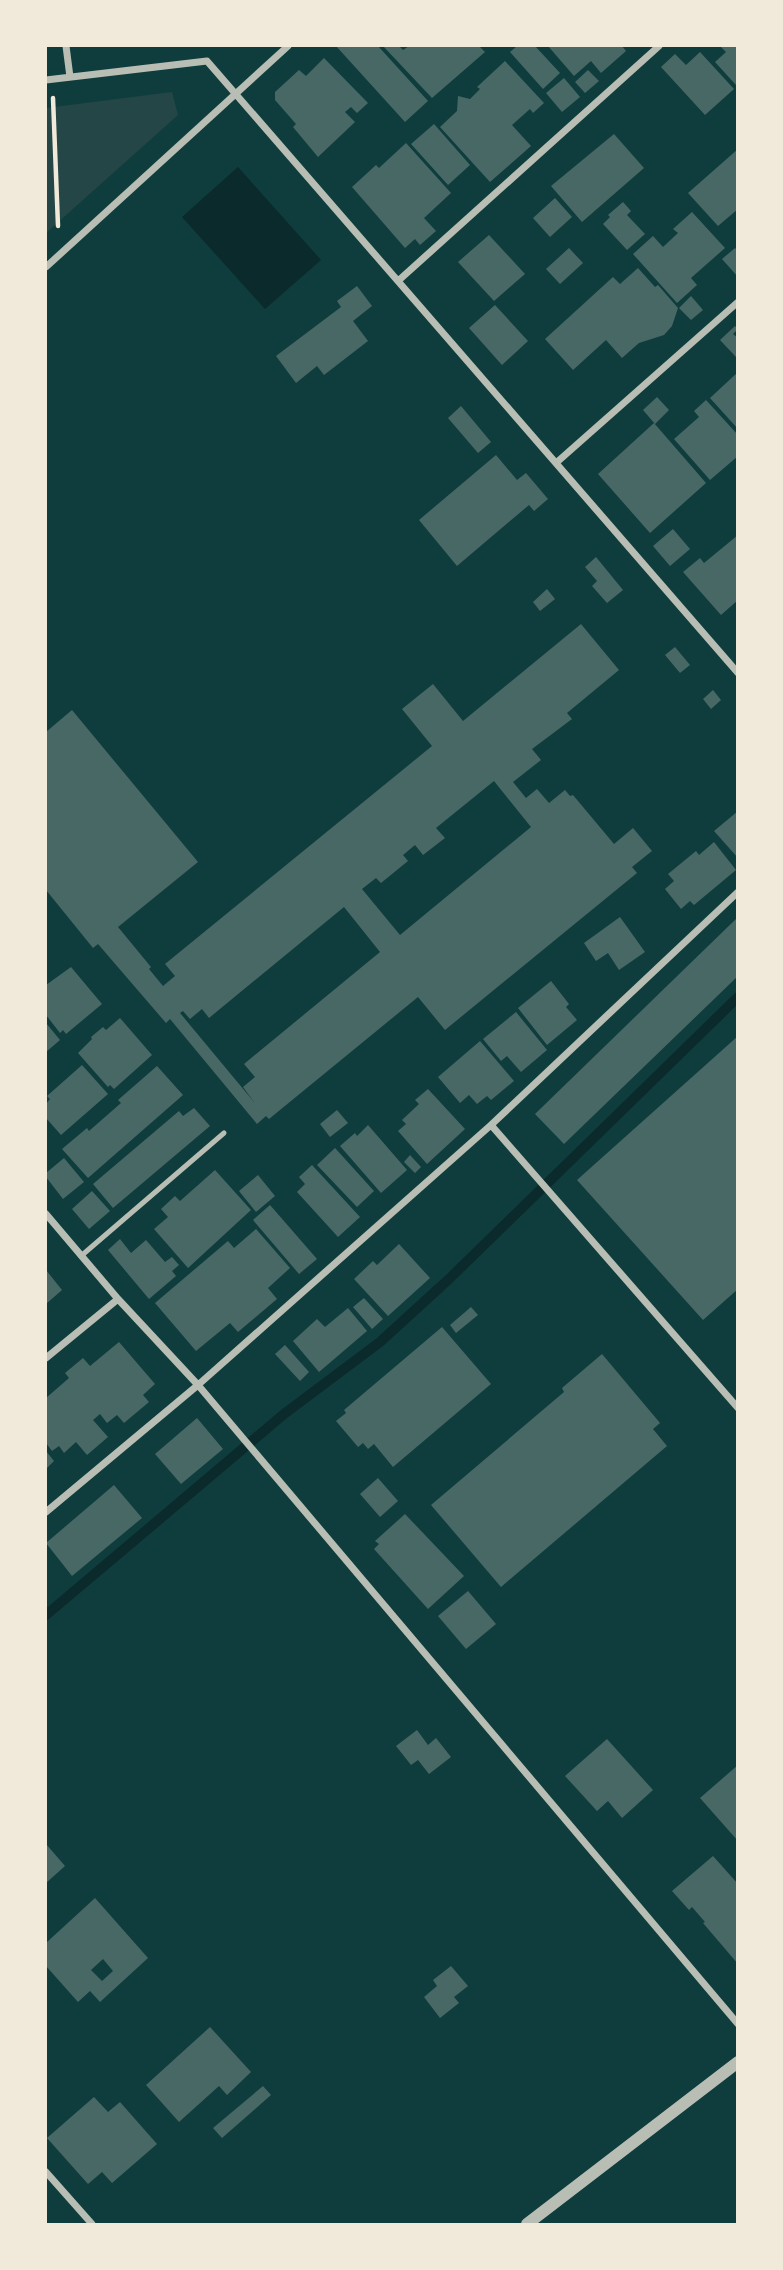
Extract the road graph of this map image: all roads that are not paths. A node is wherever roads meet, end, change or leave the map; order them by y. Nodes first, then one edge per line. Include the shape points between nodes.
1 (66, 46) edge
2 (288, 46) edge
3 (659, 46) edge
4 (70, 77) junction
5 (49, 79) edge
6 (234, 93) junction
7 (46, 267) edge
8 (398, 282) junction
9 (737, 302) edge
10 (556, 463) junction
11 (737, 673) edge
12 (737, 892) edge
13 (491, 1125) junction
14 (224, 1133) dead end
15 (46, 1214) edge
16 (81, 1256) junction
17 (118, 1299) junction
18 (46, 1358) edge
19 (198, 1385) junction
20 (737, 1408) edge
21 (46, 1512) edge
22 (737, 2024) edge
23 (737, 2062) edge
24 (46, 2172) edge
25 (92, 2224) edge
26 (527, 2224) edge

1 - 4 street
2 - 6 street
3 - 8 street
4 - 5 street
4 - 6 street via 207,61
6 - 7 street
6 - 8 street
8 - 10 street
9 - 10 street
10 - 11 street
12 - 13 street
13 - 19 street
13 - 20 street
14 - 16 lane
15 - 16 street
16 - 17 street
17 - 18 street
17 - 19 street
19 - 21 street
19 - 22 street
23 - 26 street
24 - 25 street

